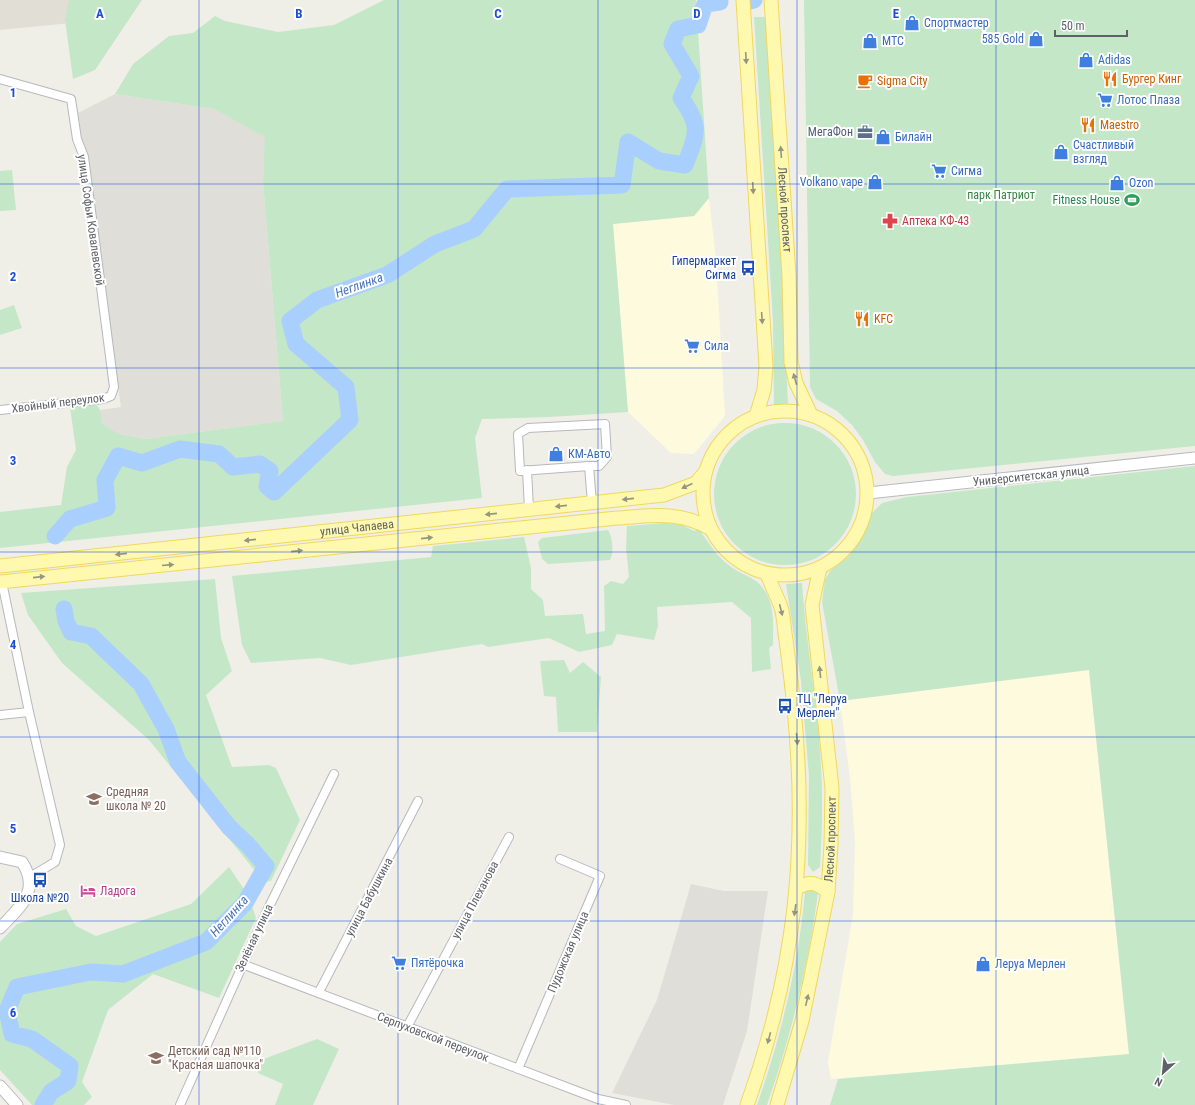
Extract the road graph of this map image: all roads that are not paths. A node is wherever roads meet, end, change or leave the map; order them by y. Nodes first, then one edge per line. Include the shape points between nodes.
1 (742, 0) edge
2 (771, 0) edge
3 (0, 79) edge
4 (109, 344) joint
5 (0, 410) edge
6 (811, 415) junction
7 (756, 416) junction
8 (1195, 458) edge
9 (589, 466) junction
10 (527, 470) junction
11 (706, 471) junction
12 (868, 494) junction
13 (592, 503) junction
14 (529, 509) junction
15 (711, 529) junction
16 (0, 566) edge
17 (820, 568) junction
18 (767, 574) junction
19 (1, 582) edge
20 (28, 712) junction
21 (0, 715) edge
22 (334, 774) dead end
23 (418, 801) dead end
24 (509, 837) dead end
25 (0, 858) edge
26 (560, 859) dead end
27 (799, 868) junction
28 (830, 868) junction
29 (30, 877) junction
30 (797, 888) junction
31 (828, 892) junction
32 (0, 928) edge
33 (242, 964) junction
34 (319, 992) junction
35 (407, 1027) junction
36 (518, 1069) junction
37 (2, 1088) edge
38 (16, 1105) edge
39 (180, 1105) edge
40 (626, 1105) edge
41 (747, 1105) edge
42 (777, 1105) edge

1 -> 7 main road via 766,366 764,390
6 -> 2 main road, Лесной проспект via 796,383 791,362 789,276
3 - 4 street, улица Софьи Ковалевской via 71,99 77,140 84,157
4 - 5 street, Хвойный переулок via 114,387 111,396
6 - 7 main road via 791,411
6 - 12 main road via 830,424 845,437 858,454 865,473
7 - 11 main road via 723,439
8 - 12 street, Университетская улица
9 - 10 street
9 - 10 street via 599,466 608,457 605,424 528,428 518,434 520,471
9 - 13 street
10 - 14 street
11 -> 13 main road, улица Чапаева via 696,483 664,496
11 - 15 main road via 704,504
12 - 17 main road via 862,524 855,538 845,550
13 -> 14 main road, улица Чапаева
14 -> 16 main road, улица Чапаева
15 - 18 main road via 725,549 744,564
19 -> 15 main road, улица Чапаева via 617,518 673,515 694,520
17 - 18 main road via 794,575
28 -> 17 main road, Лесной проспект via 832,788 812,605
18 -> 27 main road via 782,608 793,696 799,756
19 - 20 street
20 - 21 street
20 - 29 street via 60,845 55,862
22 - 33 street, Зелёная улица
23 - 34 street, улица Бабушкина
24 - 35 street, улица Плеханова
25 - 29 street via 22,862
26 - 36 street, Пудожская улица via 600,876
27 - 28 main road via 815,876
27 - 30 main road
28 - 31 main road, Лесной проспект
29 - 32 street via 28,896
30 - 31 main road via 813,882
30 -> 41 main road via 787,960 776,1013
42 -> 31 main road, Лесной проспект via 802,1021
33 - 34 street, Серпуховской переулок
33 - 39 street, Зелёная улица
34 - 35 street, Серпуховской переулок
35 - 36 street, Серпуховской переулок
36 - 40 street, Серпуховской переулок via 598,1099
37 - 38 street

